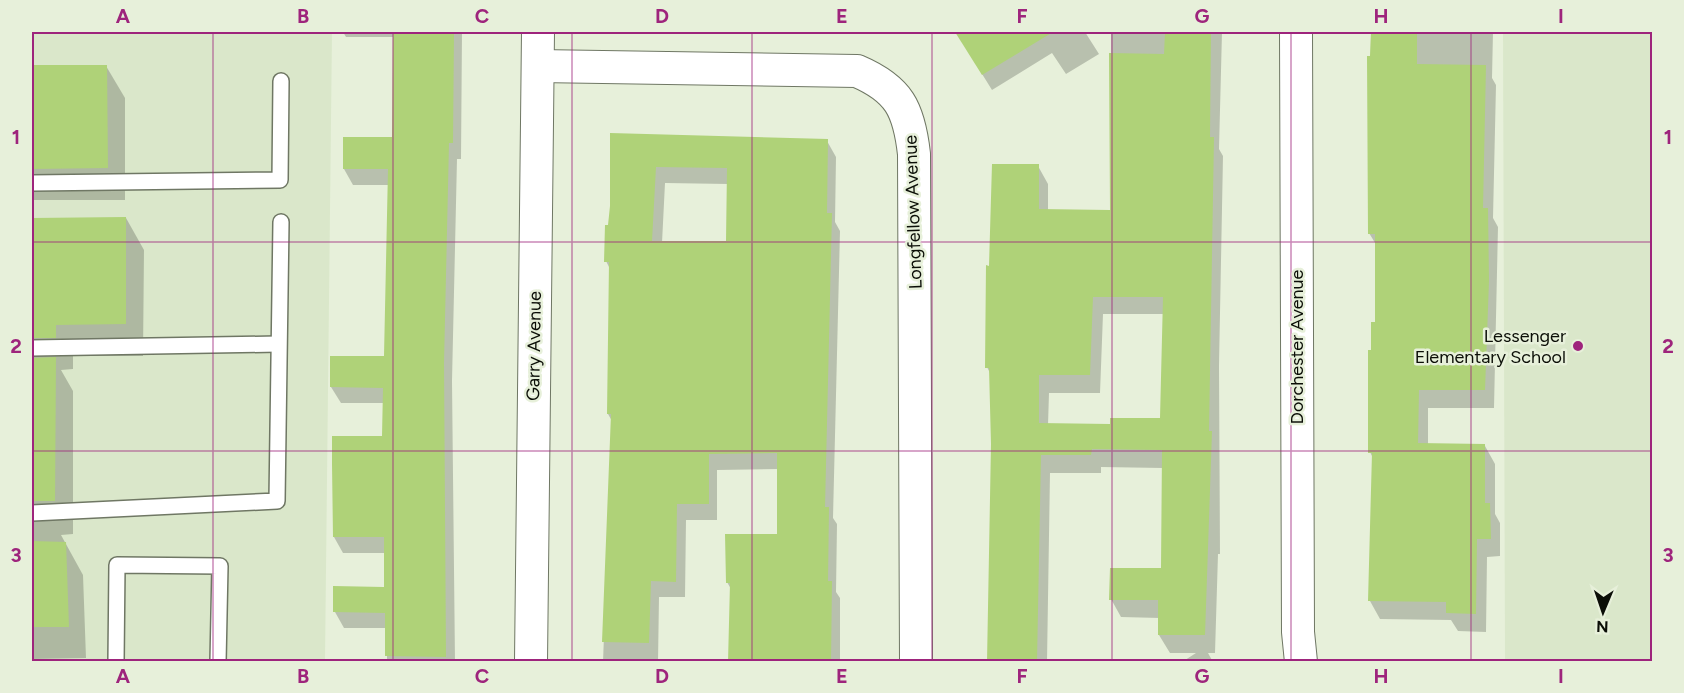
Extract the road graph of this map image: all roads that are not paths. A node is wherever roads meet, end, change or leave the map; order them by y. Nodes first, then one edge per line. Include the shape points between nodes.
1 (538, 32) edge
2 (1296, 32) edge
3 (538, 66) junction
4 (281, 81) dead end
5 (32, 183) edge
6 (281, 222) dead end
7 (278, 344) junction
8 (32, 348) edge
9 (32, 513) edge
10 (116, 662) edge
11 (218, 662) edge
12 (531, 662) edge
13 (916, 662) edge
14 (1301, 662) edge

1 - 3 street, Garry Avenue
2 - 14 street, Dorchester Avenue
3 - 12 street, Garry Avenue
3 - 13 street, Longfellow Avenue via 857,71 887,87 898,98 912,132 914,154
4 - 5 lane via 280,180
6 - 7 lane
7 - 8 lane
7 - 9 lane via 277,501
10 - 11 lane via 117,565 220,566

